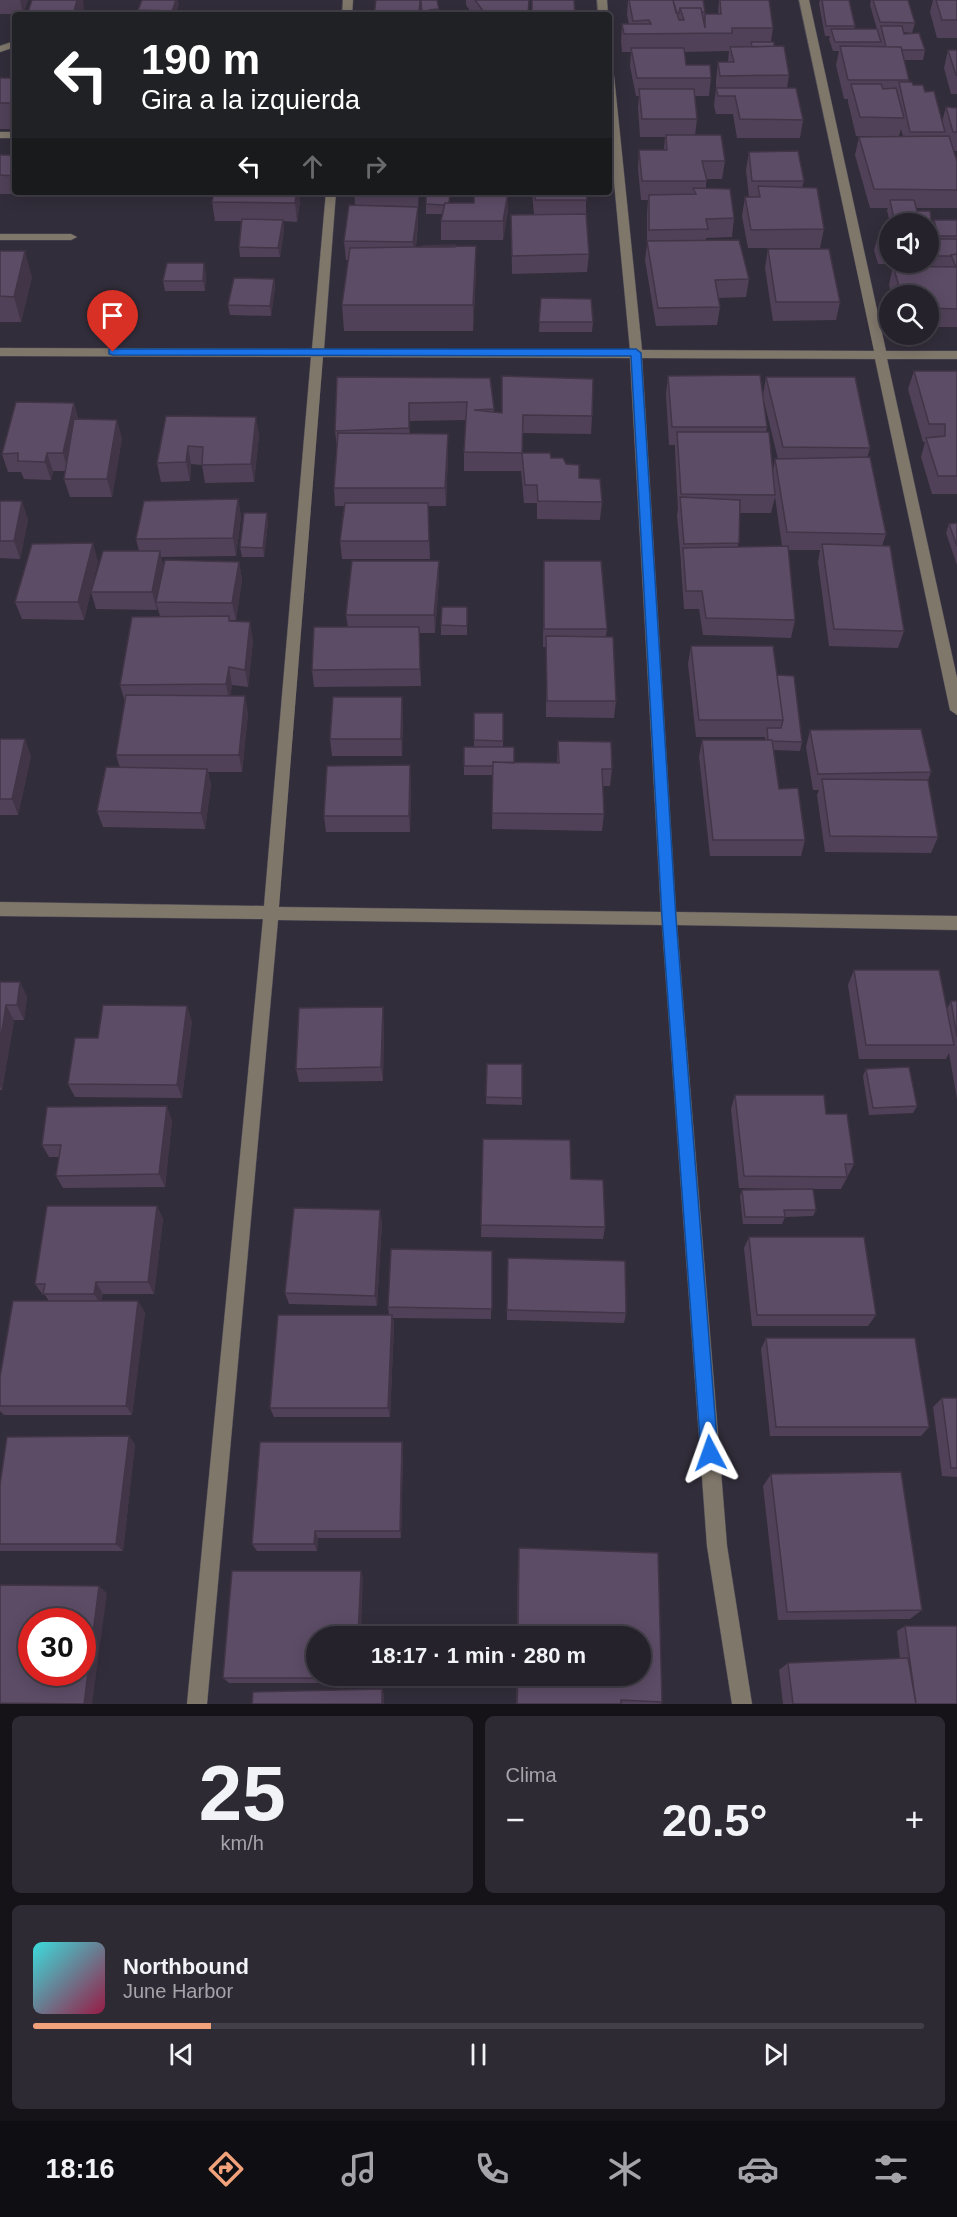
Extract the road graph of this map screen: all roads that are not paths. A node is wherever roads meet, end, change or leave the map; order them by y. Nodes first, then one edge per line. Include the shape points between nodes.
1 (804, 0) edge
2 (612, 107) edge
3 (331, 195) edge
4 (0, 237) edge
5 (71, 237) dead end
6 (0, 352) edge
7 (316, 352) junction
8 (636, 353) junction
9 (880, 354) junction
10 (957, 355) edge
11 (957, 710) edge
12 (0, 909) edge
13 (271, 913) junction
14 (669, 918) junction
15 (957, 922) edge
16 (196, 1704) edge
17 (742, 1704) edge

1 - 9 street
2 - 8 street
3 - 7 street
4 - 5 street
6 - 7 street
7 - 8 street
7 - 13 street
8 - 9 street
8 - 14 street
9 - 10 street
9 - 11 street
12 - 13 street
13 - 14 street
13 - 16 street
14 - 15 street
14 - 17 street via 717,1546

